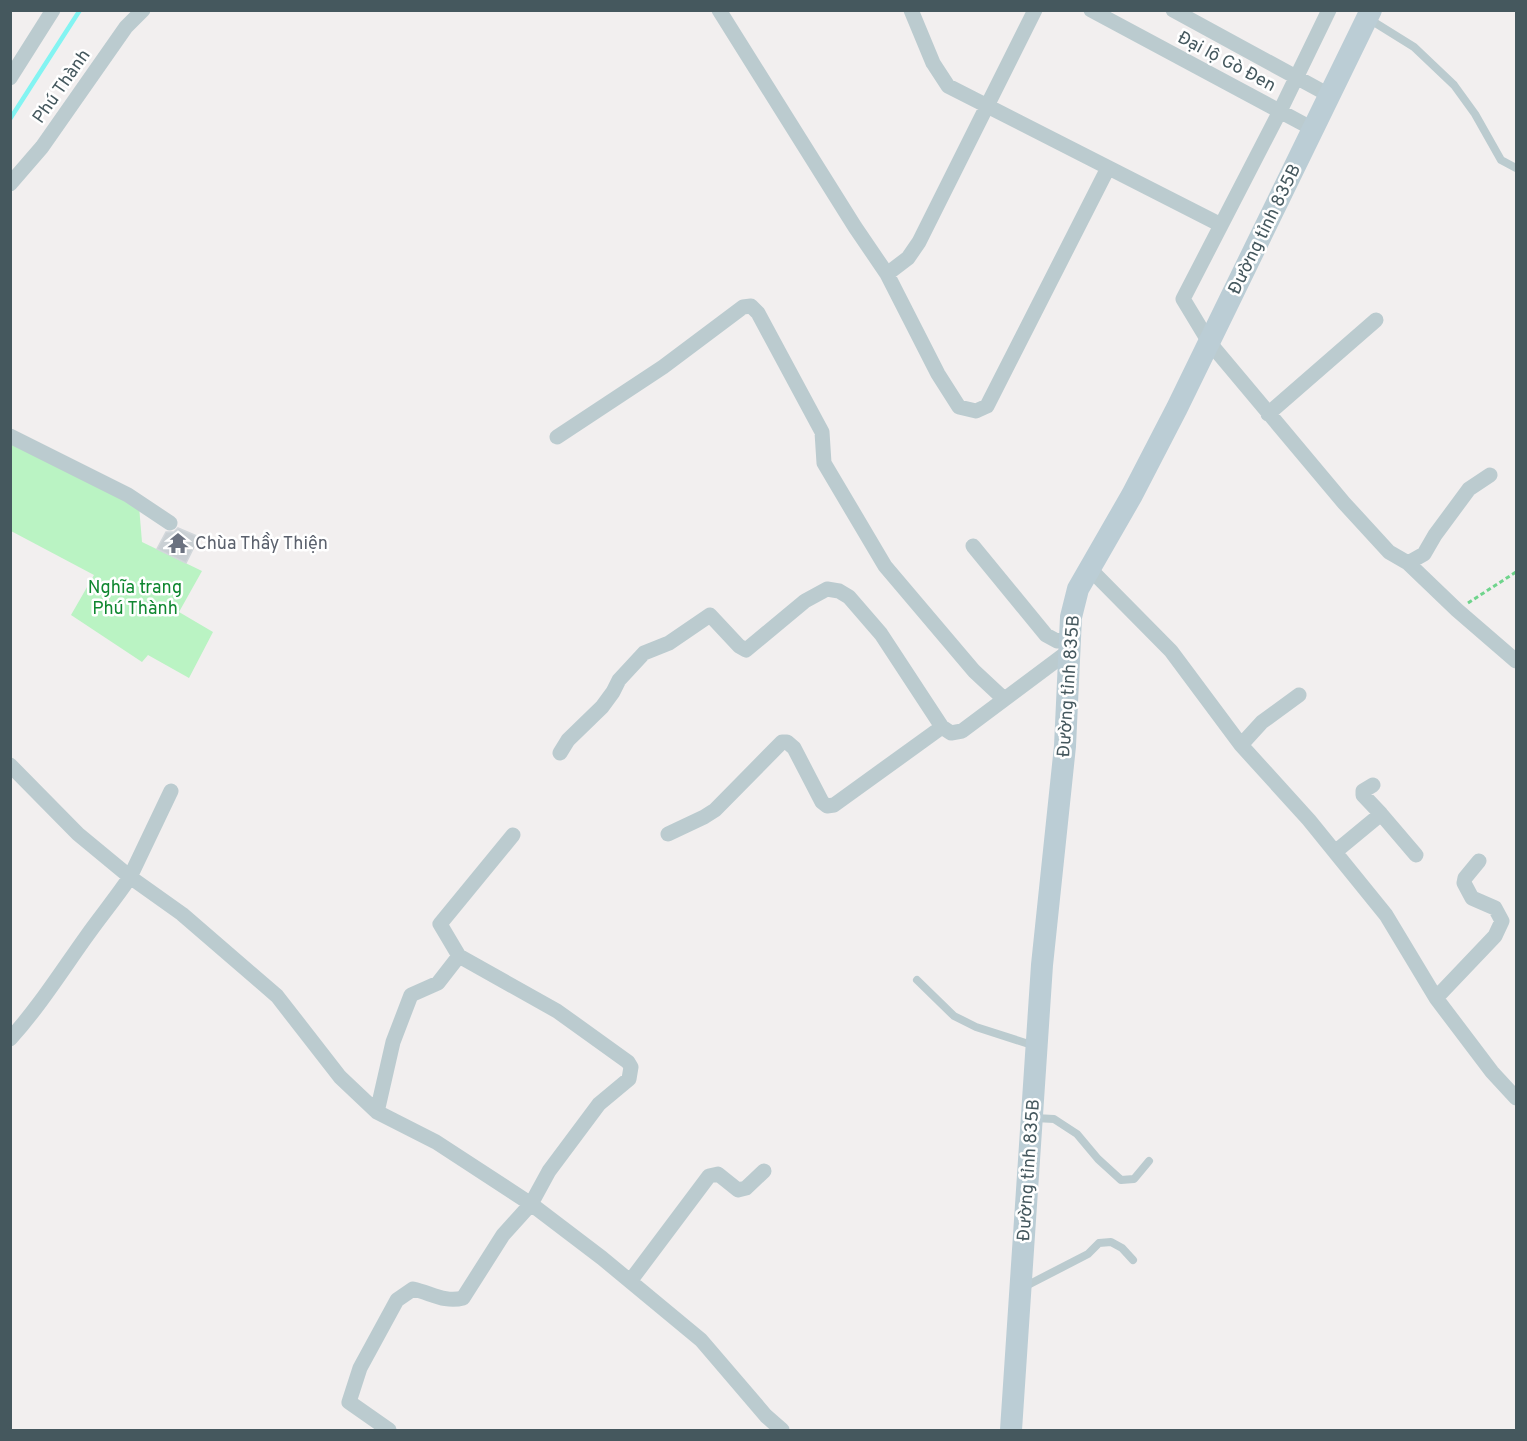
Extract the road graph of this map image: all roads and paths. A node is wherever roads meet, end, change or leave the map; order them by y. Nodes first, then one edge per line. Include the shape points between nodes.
1 (53, 10) edge
2 (143, 10) edge
3 (719, 10) edge
4 (911, 10) edge
5 (1035, 10) edge
6 (1091, 10) edge
7 (1173, 10) edge
8 (1329, 10) edge
9 (1369, 14) edge
10 (12, 72) edge
11 (1296, 78) junction
12 (1329, 95) junction
13 (988, 107) junction
14 (1280, 111) junction
15 (1313, 129) junction
16 (1108, 168) junction
17 (1516, 168) edge
18 (10, 184) edge
19 (1221, 225) junction
20 (886, 274) junction
21 (1376, 320) dead end
22 (1209, 342) junction
23 (1268, 414) junction
24 (10, 436) edge
25 (557, 438) dead end
26 (1490, 475) dead end
27 (170, 523) dead end
28 (973, 546) dead end
29 (1408, 563) junction
30 (1088, 567) junction
31 (1516, 572) edge
32 (1457, 610) junction
33 (1070, 645) junction
34 (1516, 661) edge
35 (1299, 695) dead end
36 (1004, 699) junction
37 (942, 727) junction
38 (1241, 745) junction
39 (560, 753) dead end
40 (10, 765) edge
41 (1373, 785) dead end
42 (171, 791) dead end
43 (1381, 814) junction
44 (668, 834) dead end
45 (513, 835) dead end
46 (1335, 852) junction
47 (1416, 855) dead end
48 (1479, 861) dead end
49 (130, 877) junction
50 (459, 956) junction
51 (917, 980) dead end
52 (1437, 998) junction
53 (10, 1039) edge
54 (1036, 1047) junction
55 (1516, 1098) edge
56 (377, 1112) junction
57 (1031, 1118) junction
58 (1149, 1161) dead end
59 (764, 1171) dead end
60 (531, 1203) junction
61 (1133, 1260) dead end
62 (631, 1280) junction
63 (1020, 1289) junction
64 (389, 1431) edge
65 (782, 1431) edge
66 (1011, 1431) edge

1 - 10 street
2 - 18 street, Phú Thành via 126,27 42,147
3 - 20 street
4 - 13 street via 933,63 948,86
5 - 13 street
6 - 14 street, Đại lộ Gò Đen
7 - 11 street, Đại lộ Gò Đen
8 - 11 street
9 - 12 main road, Đường tỉnh 835B
9 - 17 lane via 1454,85 1501,160
11 - 12 street, Đại lộ Gò Đen
11 - 14 street
12 - 15 main road, Đường tỉnh 835B
13 - 16 street
13 - 20 street via 919,242 908,258
14 - 15 street, Đại lộ Gò Đen
14 - 19 street
15 - 22 main road, Đường tỉnh 835B
16 - 19 street
16 - 20 street via 987,406 976,411 959,407
19 - 22 street via 1183,299
21 - 23 street
22 - 23 street
22 - 30 main road, Đường tỉnh 835B via 1132,495
23 - 29 street via 1389,552
24 - 27 street via 128,495
25 - 36 street via 751,306 822,432 824,463 885,566 974,671
26 - 29 street via 1469,489 1424,554
28 - 33 street via 1046,635
29 - 32 street
30 - 33 main road, Đường tỉnh 835B via 1071,617
30 - 38 street via 1171,651
31 - 32 path
32 - 34 street
33 - 36 street
33 - 54 main road, Đường tỉnh 835B via 1065,746
35 - 38 street via 1262,722
36 - 37 street via 962,731 951,734
37 - 39 street via 881,634 849,597 827,590 806,601 746,650 710,615 669,643 644,653
37 - 44 street via 834,805 827,806 795,748 782,742 715,810
38 - 46 street
40 - 49 street via 78,834
41 - 43 street via 1363,795
42 - 49 street
43 - 46 street
43 - 47 street
45 - 50 street via 440,924
46 - 52 street via 1386,915
48 - 52 street via 1464,883 1472,898 1495,909 1502,921 1495,936
49 - 53 street via 32,1015
49 - 56 street via 182,914 277,996 340,1077
50 - 56 street via 438,983 411,995 393,1042
50 - 60 street via 557,1011 631,1067 629,1079 599,1104 549,1171
51 - 54 lane via 954,1016
52 - 55 street
54 - 57 main road, Đường tỉnh 835B
56 - 60 street via 436,1142
57 - 58 lane via 1054,1119 1077,1134 1121,1180 1134,1179
57 - 63 main road, Đường tỉnh 835B
59 - 62 street via 746,1188 738,1190 718,1174 709,1176
60 - 62 street
60 - 64 street via 503,1235 463,1298 450,1301 413,1289 397,1300 360,1368 349,1402
61 - 63 lane via 1111,1242 1099,1243 1088,1254
62 - 65 street via 701,1340
63 - 66 main road, Đường tỉnh 835B

